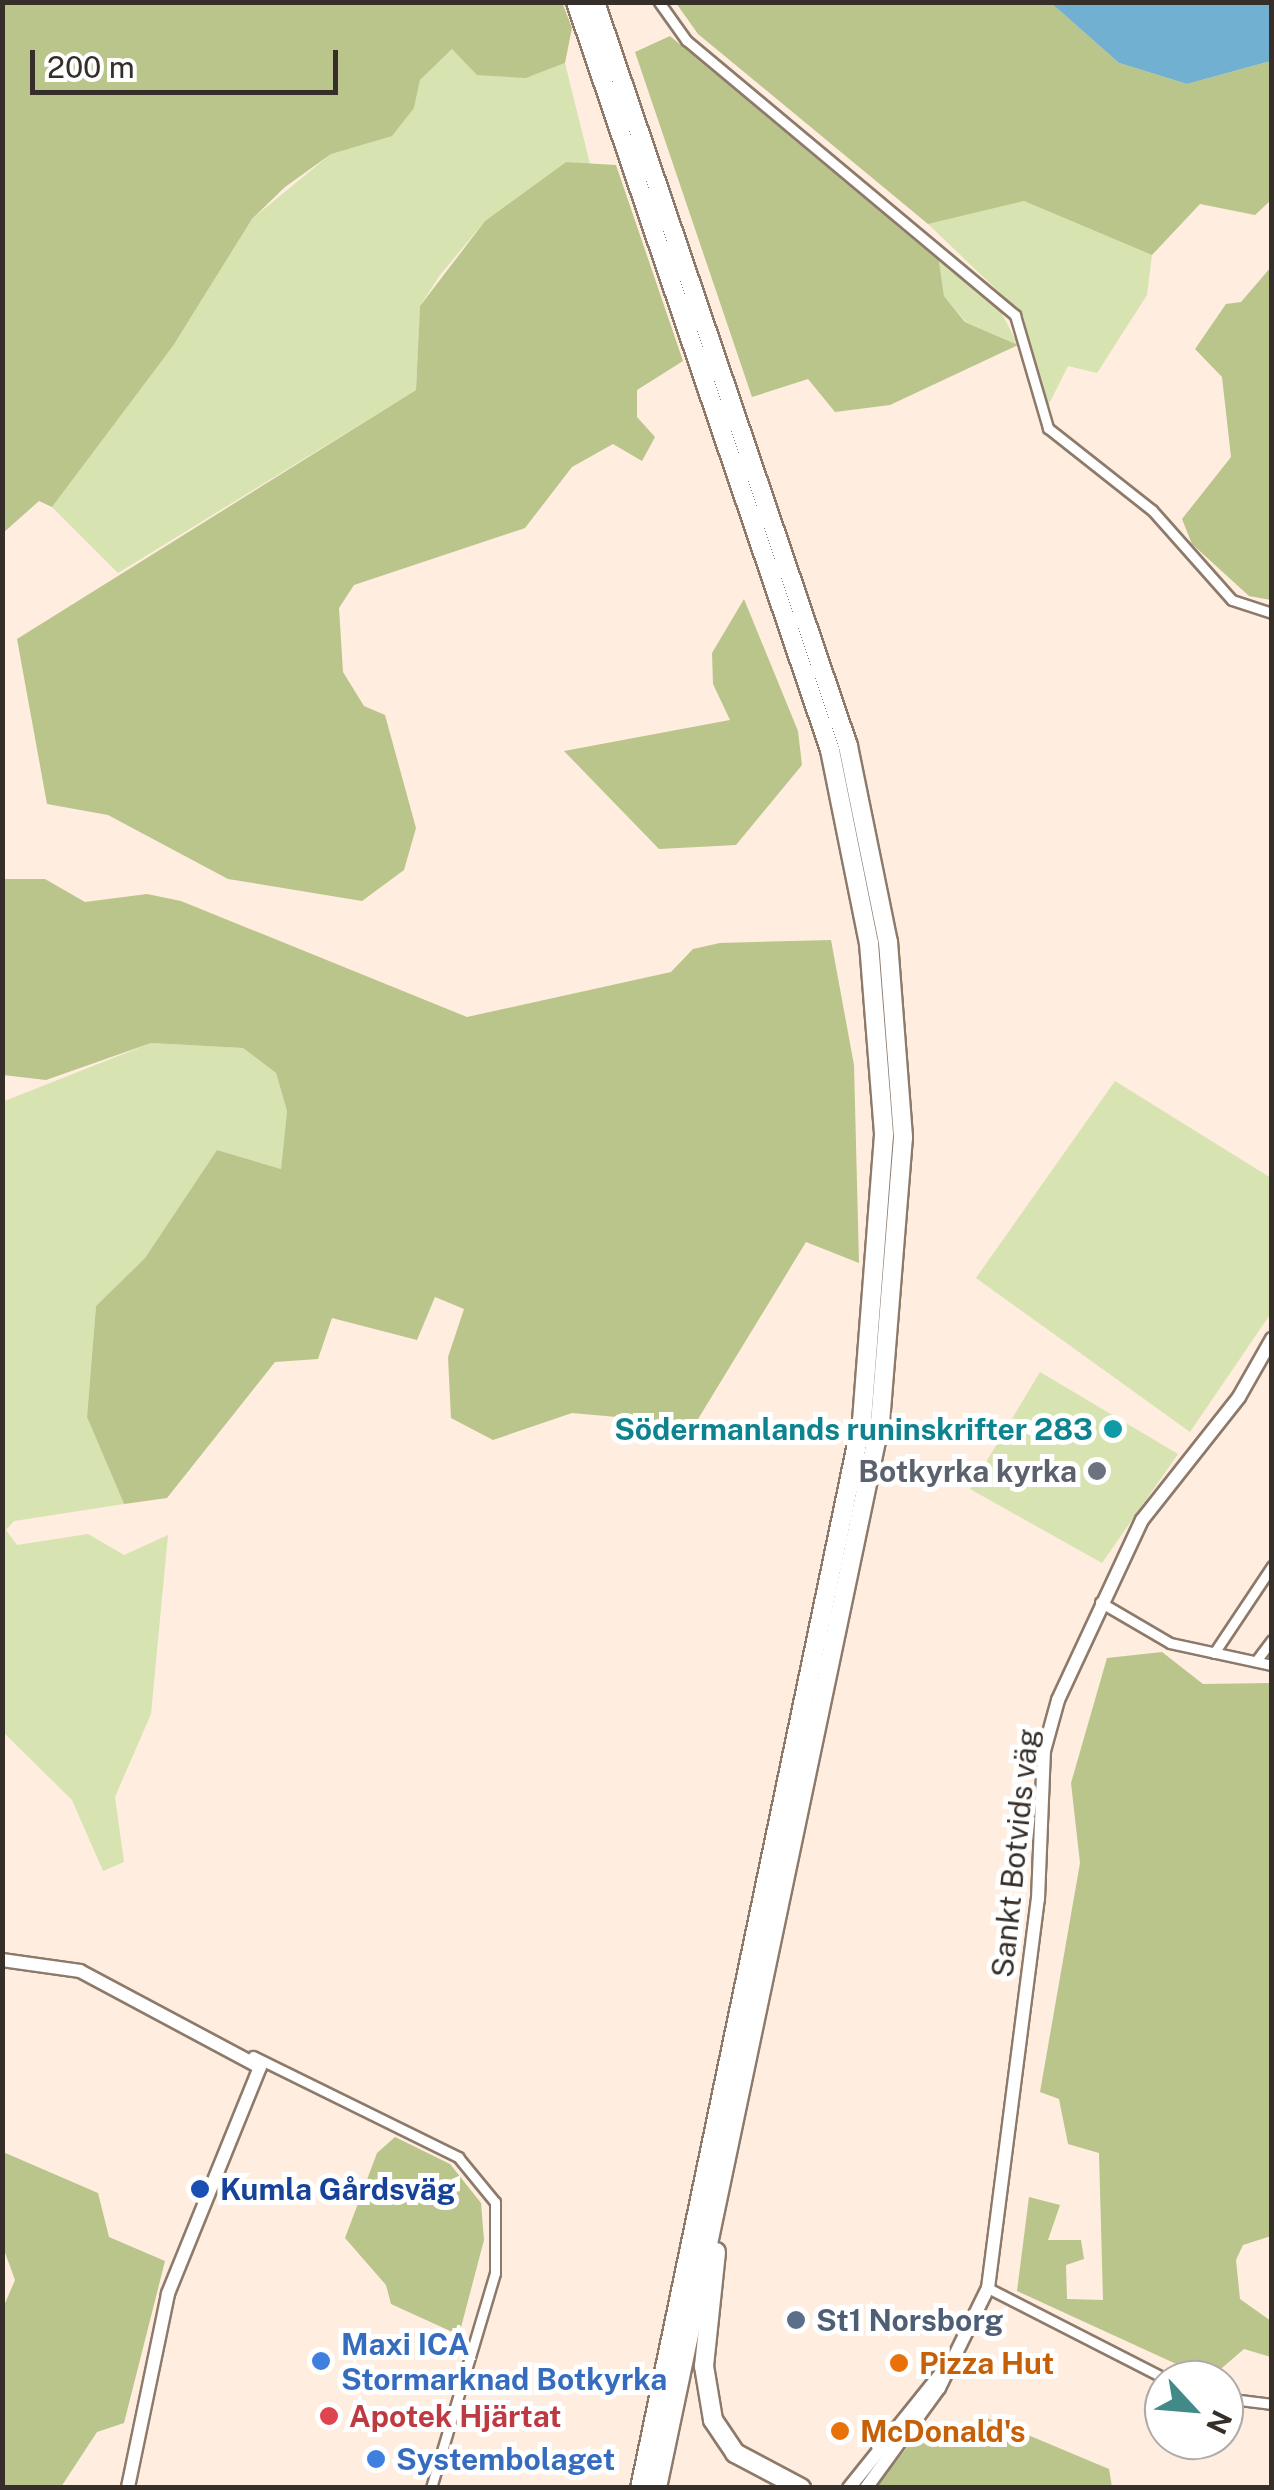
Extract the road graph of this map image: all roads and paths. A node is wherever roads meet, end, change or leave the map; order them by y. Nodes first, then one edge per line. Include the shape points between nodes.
1 (576, 2) edge
2 (595, 2) edge
3 (659, 2) edge
4 (1272, 612) edge
5 (1272, 1339) edge
6 (1272, 1566) edge
7 (1100, 1602) junction
8 (1272, 1640) edge
9 (1214, 1653) junction
10 (1256, 1661) junction
11 (1272, 1665) edge
12 (2, 1960) edge
13 (254, 2056) junction
14 (719, 2148) junction
15 (988, 2288) junction
16 (952, 2363) junction
17 (663, 2364) junction
18 (1144, 2368) edge
19 (1244, 2400) edge
20 (1272, 2404) edge
21 (128, 2488) edge
22 (431, 2488) edge
23 (630, 2488) edge
24 (640, 2488) edge
25 (657, 2488) edge
26 (801, 2488) edge
27 (849, 2488) edge
28 (866, 2488) edge

1 - 14 highway via 830,750 881,1044 882,1242 862,1420
2 - 14 highway via 838,711 870,837 899,1044 901,1243 880,1422
3 - 4 street via 686,40 1015,315 1038,418 1160,518 1232,600
5 - 7 main road, Sankt Botvids väg via 1239,1397 1142,1520
6 - 9 street
7 - 9 street via 1170,1644
7 - 15 main road, Sankt Botvids väg via 1044,1751 1038,1899
8 - 10 street
9 - 10 street
10 - 11 street
12 - 13 main road via 63,1964
13 - 21 main road via 254,2098 168,2294
13 - 22 street via 458,2157 495,2202 495,2273
14 - 17 highway
14 - 25 highway
14 - 26 highway via 706,2398 735,2452
15 - 16 main road, Sankt Botvids väg
15 - 18 street
16 - 27 main road, Sankt Botvids väg
16 - 28 main road, Sankt Botvids väg
17 - 23 highway
17 - 24 highway
19 - 20 street

